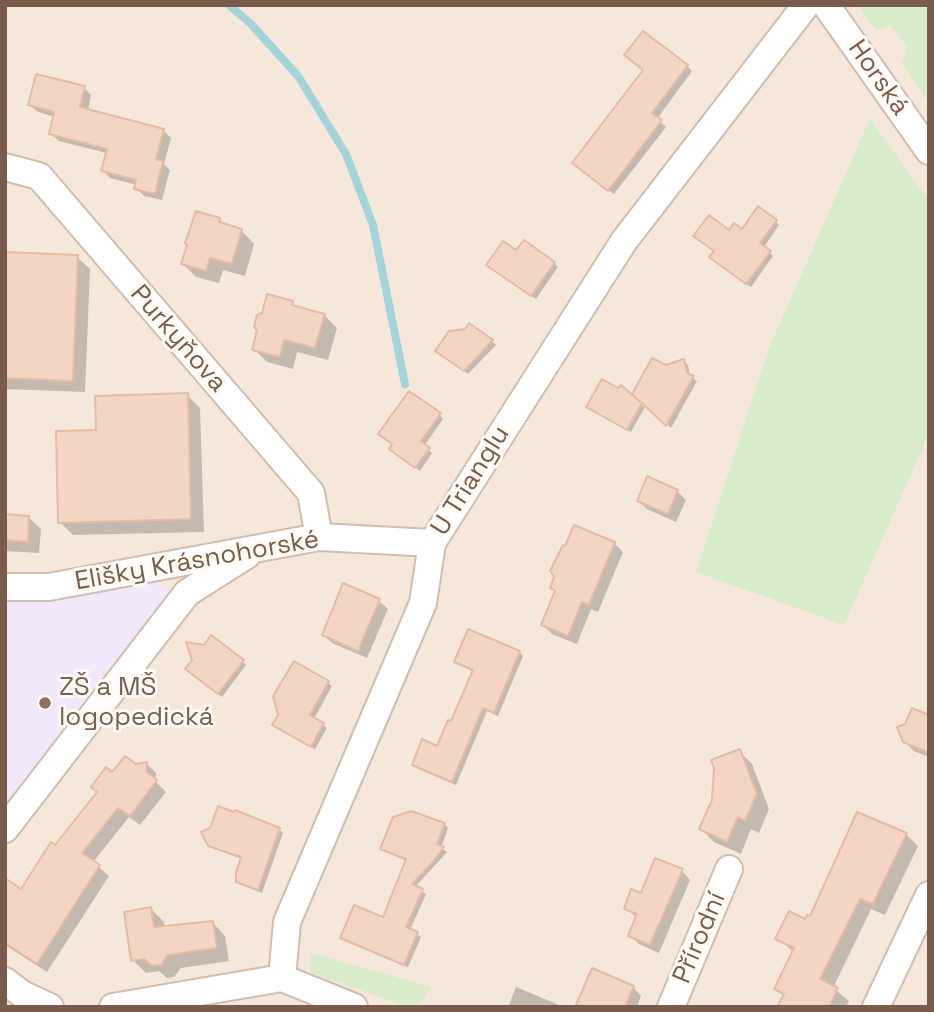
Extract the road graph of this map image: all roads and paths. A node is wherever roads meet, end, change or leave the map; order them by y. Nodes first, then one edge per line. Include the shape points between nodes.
1 (806, 5) edge
2 (826, 5) edge
3 (929, 151) edge
4 (5, 167) edge
5 (319, 537) junction
6 (432, 543) junction
7 (262, 546) junction
8 (5, 587) edge
9 (5, 829) edge
10 (729, 869) dead end
11 (928, 901) edge
12 (282, 978) junction
13 (5, 981) edge
14 (50, 1007) edge
15 (113, 1007) edge
16 (354, 1007) edge
17 (671, 1007) edge
18 (876, 1007) edge

1 - 6 street, U Trianglu via 624,241
2 - 3 street, Horská
4 - 5 street, Purkyňova via 39,176 311,493
5 - 6 street, Elišky Krásnohorské
5 - 7 street, Elišky Krásnohorské
6 - 12 street, U Trianglu via 423,603 287,922
7 - 8 street, Elišky Krásnohorské via 48,587
7 - 9 street via 187,593
10 - 17 street, Přírodní
11 - 18 street
12 - 15 street
12 - 16 street
13 - 14 street

